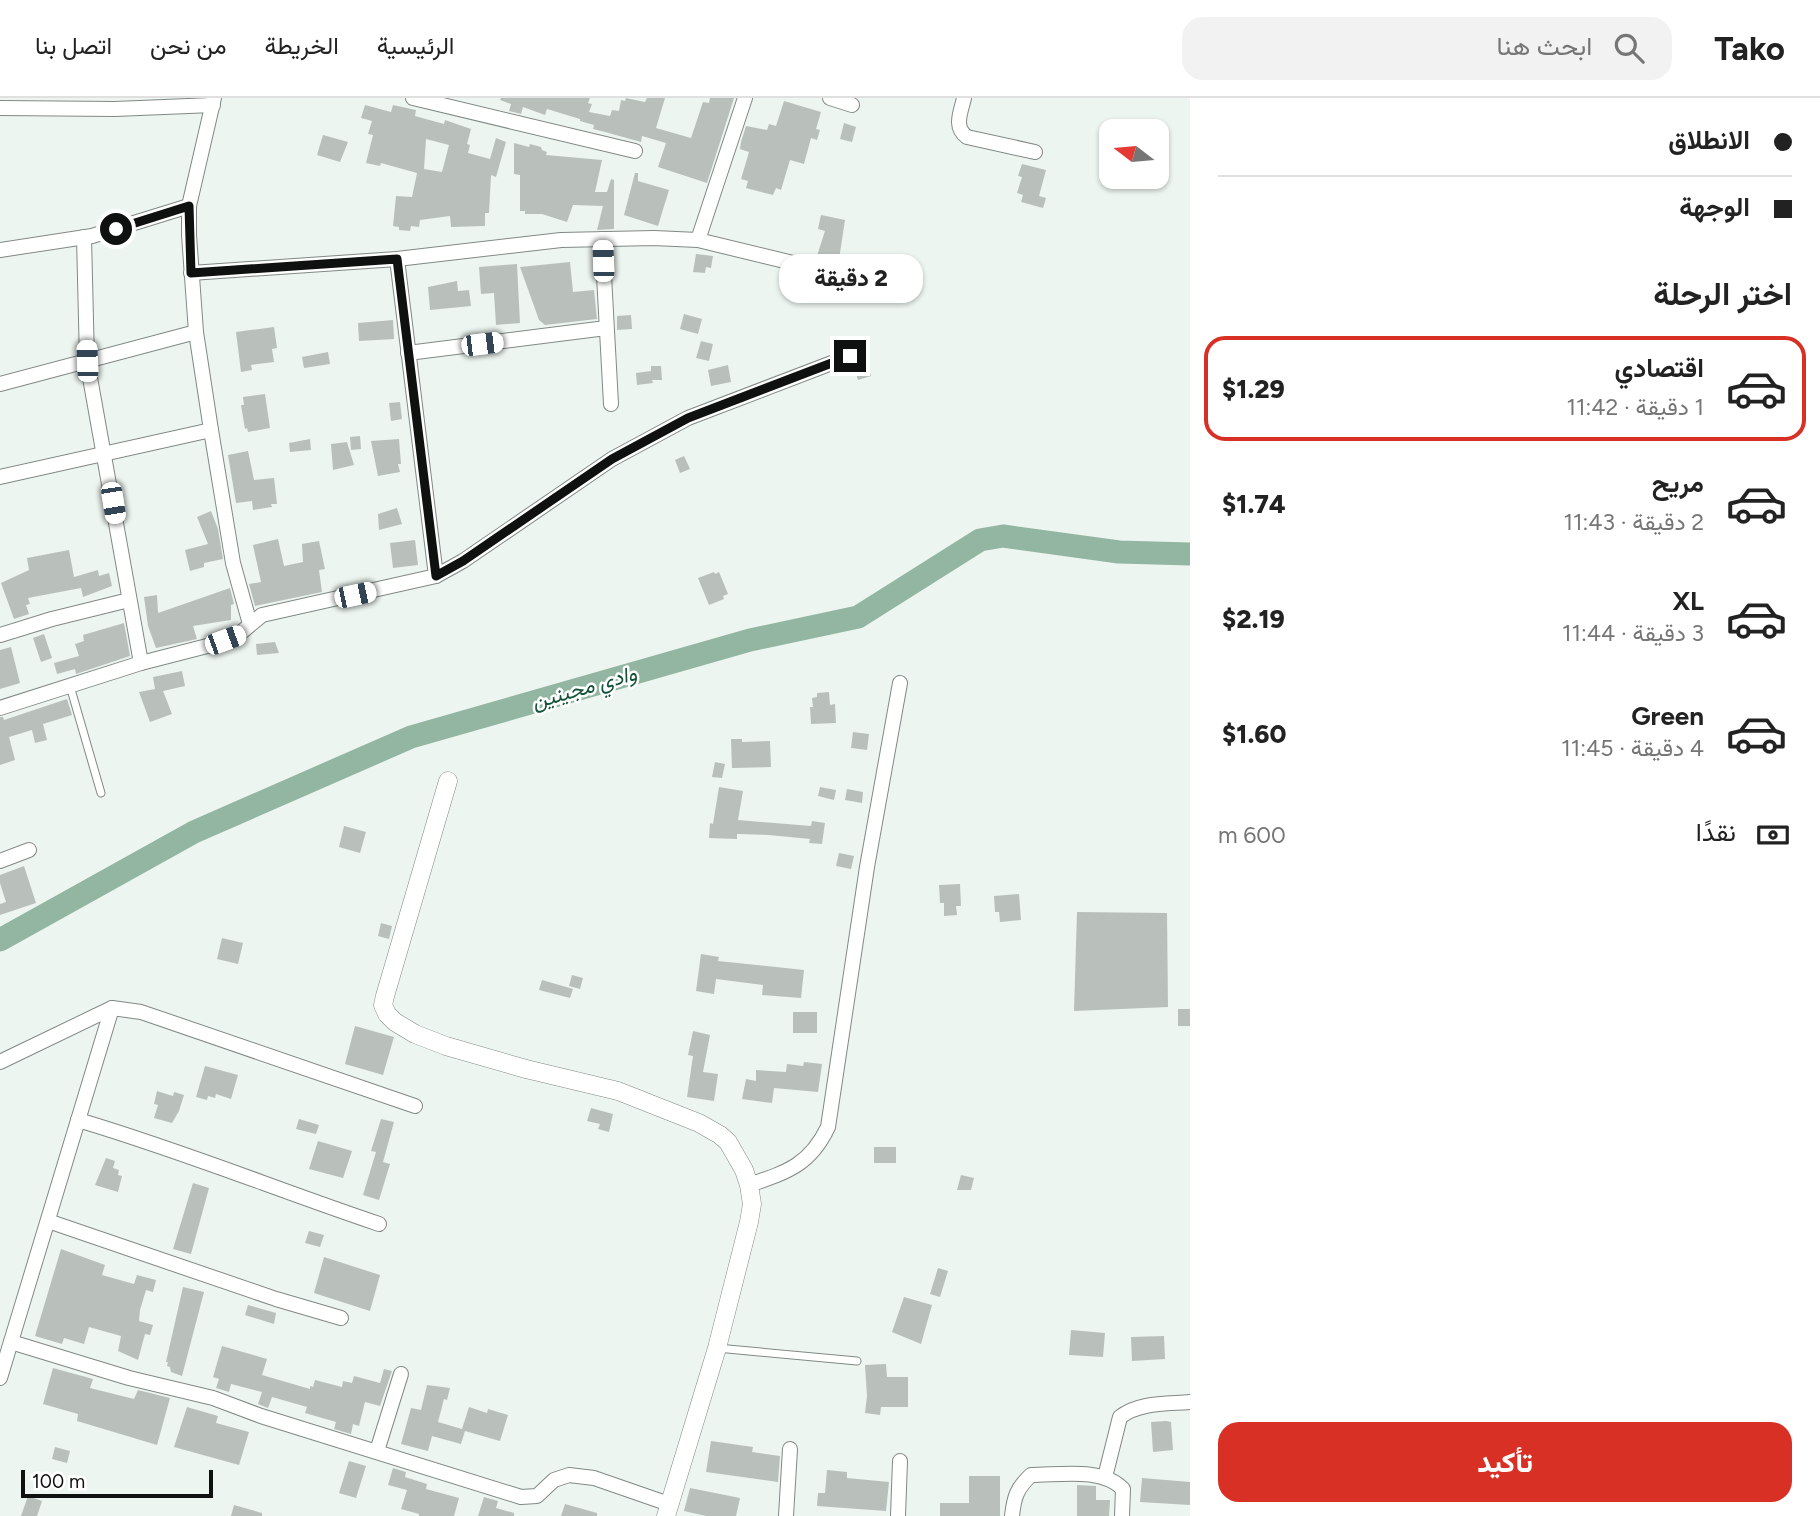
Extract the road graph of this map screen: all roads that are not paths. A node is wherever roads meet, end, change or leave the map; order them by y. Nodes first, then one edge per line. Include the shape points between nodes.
1 (413, 98) edge
2 (745, 98) edge
3 (830, 98) edge
4 (964, 98) edge
5 (213, 101) edge
6 (852, 105) dead end
7 (0, 108) edge
8 (635, 150) dead end
9 (1035, 152) dead end
10 (189, 206) junction
11 (84, 237) junction
12 (602, 239) junction
13 (698, 240) junction
14 (0, 250) edge
15 (397, 259) junction
16 (822, 270) dead end
17 (191, 273) junction
18 (606, 328) junction
19 (196, 332) junction
20 (408, 353) junction
21 (850, 356) dead end
22 (87, 361) junction
23 (0, 384) edge
24 (611, 404) dead end
25 (211, 430) junction
26 (105, 454) junction
27 (0, 477) edge
28 (436, 576) junction
29 (129, 600) junction
30 (250, 624) junction
31 (0, 635) edge
32 (141, 663) junction
33 (900, 683) dead end
34 (71, 685) junction
35 (0, 708) edge
36 (448, 781) dead end
37 (100, 793) dead end
38 (29, 850) dead end
39 (0, 861) edge
40 (113, 1008) junction
41 (0, 1062) edge
42 (415, 1106) dead end
43 (78, 1120) junction
44 (749, 1185) junction
45 (48, 1221) junction
46 (379, 1224) dead end
47 (341, 1318) dead end
48 (11, 1342) junction
49 (717, 1348) junction
50 (857, 1361) dead end
51 (401, 1374) dead end
52 (0, 1378) edge
53 (1190, 1402) edge
54 (790, 1449) dead end
55 (377, 1451) junction
56 (900, 1461) dead end
57 (1105, 1477) junction
58 (667, 1510) edge
59 (786, 1516) edge
60 (898, 1516) edge
61 (1012, 1516) edge
62 (1122, 1516) edge

1 - 8 street
2 - 13 street
3 - 6 street
4 - 9 street via 958,125 961,133
5 - 7 street via 116,109
5 - 10 street
10 - 11 street
10 - 17 street
11 - 14 street
11 - 22 street
12 - 13 street
12 - 15 street
12 - 18 street
13 - 16 street
15 - 17 street
15 - 20 street
17 - 19 street
18 - 20 street
18 - 24 street
19 - 22 street
19 - 25 street
20 - 28 street
21 - 28 street via 688,418 612,459
22 - 23 street
22 - 26 street
25 - 26 street
25 - 30 street via 233,563
26 - 27 street
26 - 29 street
28 - 30 street via 262,615
29 - 31 street
29 - 32 street
30 - 32 street via 238,635 211,645
32 - 34 street
33 - 44 street via 828,1128 802,1163
34 - 35 street
34 - 37 lane
36 - 44 street via 385,996 387,1014 405,1030 446,1046 618,1091 699,1123 728,1142
38 - 39 street
40 - 41 street
40 - 42 street via 141,1012
40 - 43 street
43 - 45 street
43 - 46 street via 203,1159
44 - 49 street via 749,1222
45 - 47 street
45 - 48 street
48 - 52 street
48 - 55 street via 213,1398
49 - 50 lane
49 - 58 street
51 - 55 street
53 - 57 street via 1143,1406 1121,1417
54 - 59 street
55 - 58 street via 521,1497 537,1496 554,1480 569,1475 594,1478
56 - 60 street
57 - 61 street via 1031,1475 1014,1497
57 - 62 street via 1123,1489

